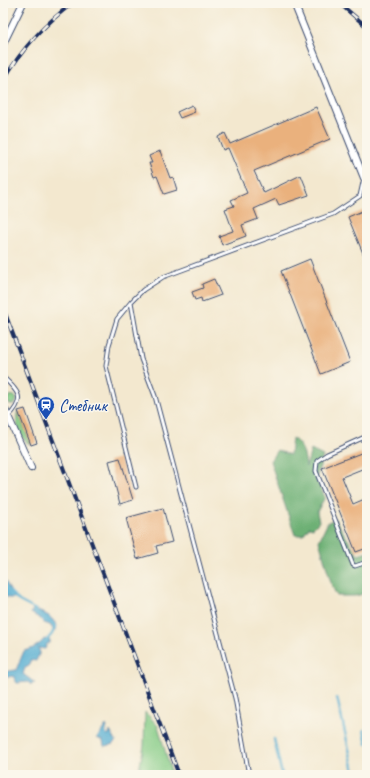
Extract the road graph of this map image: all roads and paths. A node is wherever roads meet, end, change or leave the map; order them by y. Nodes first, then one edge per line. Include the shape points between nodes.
1 (23, 3) edge
2 (294, 3) edge
3 (3, 44) edge
4 (366, 178) edge
5 (132, 302) junction
6 (3, 377) edge
7 (3, 405) edge
8 (8, 417) junction
9 (367, 436) edge
10 (31, 468) dead end
11 (136, 487) dead end
12 (367, 562) edge
13 (249, 775) edge

1 - 3 street
2 - 4 street via 321,75
4 - 5 lane via 360,196 333,214 163,277 143,290
5 - 11 lane via 117,319 106,366
5 - 13 lane via 141,359 155,396 235,698
6 - 8 lane via 15,389 19,400 19,405
7 - 8 street
8 - 10 street
9 - 12 lane via 317,461 316,471 353,565

